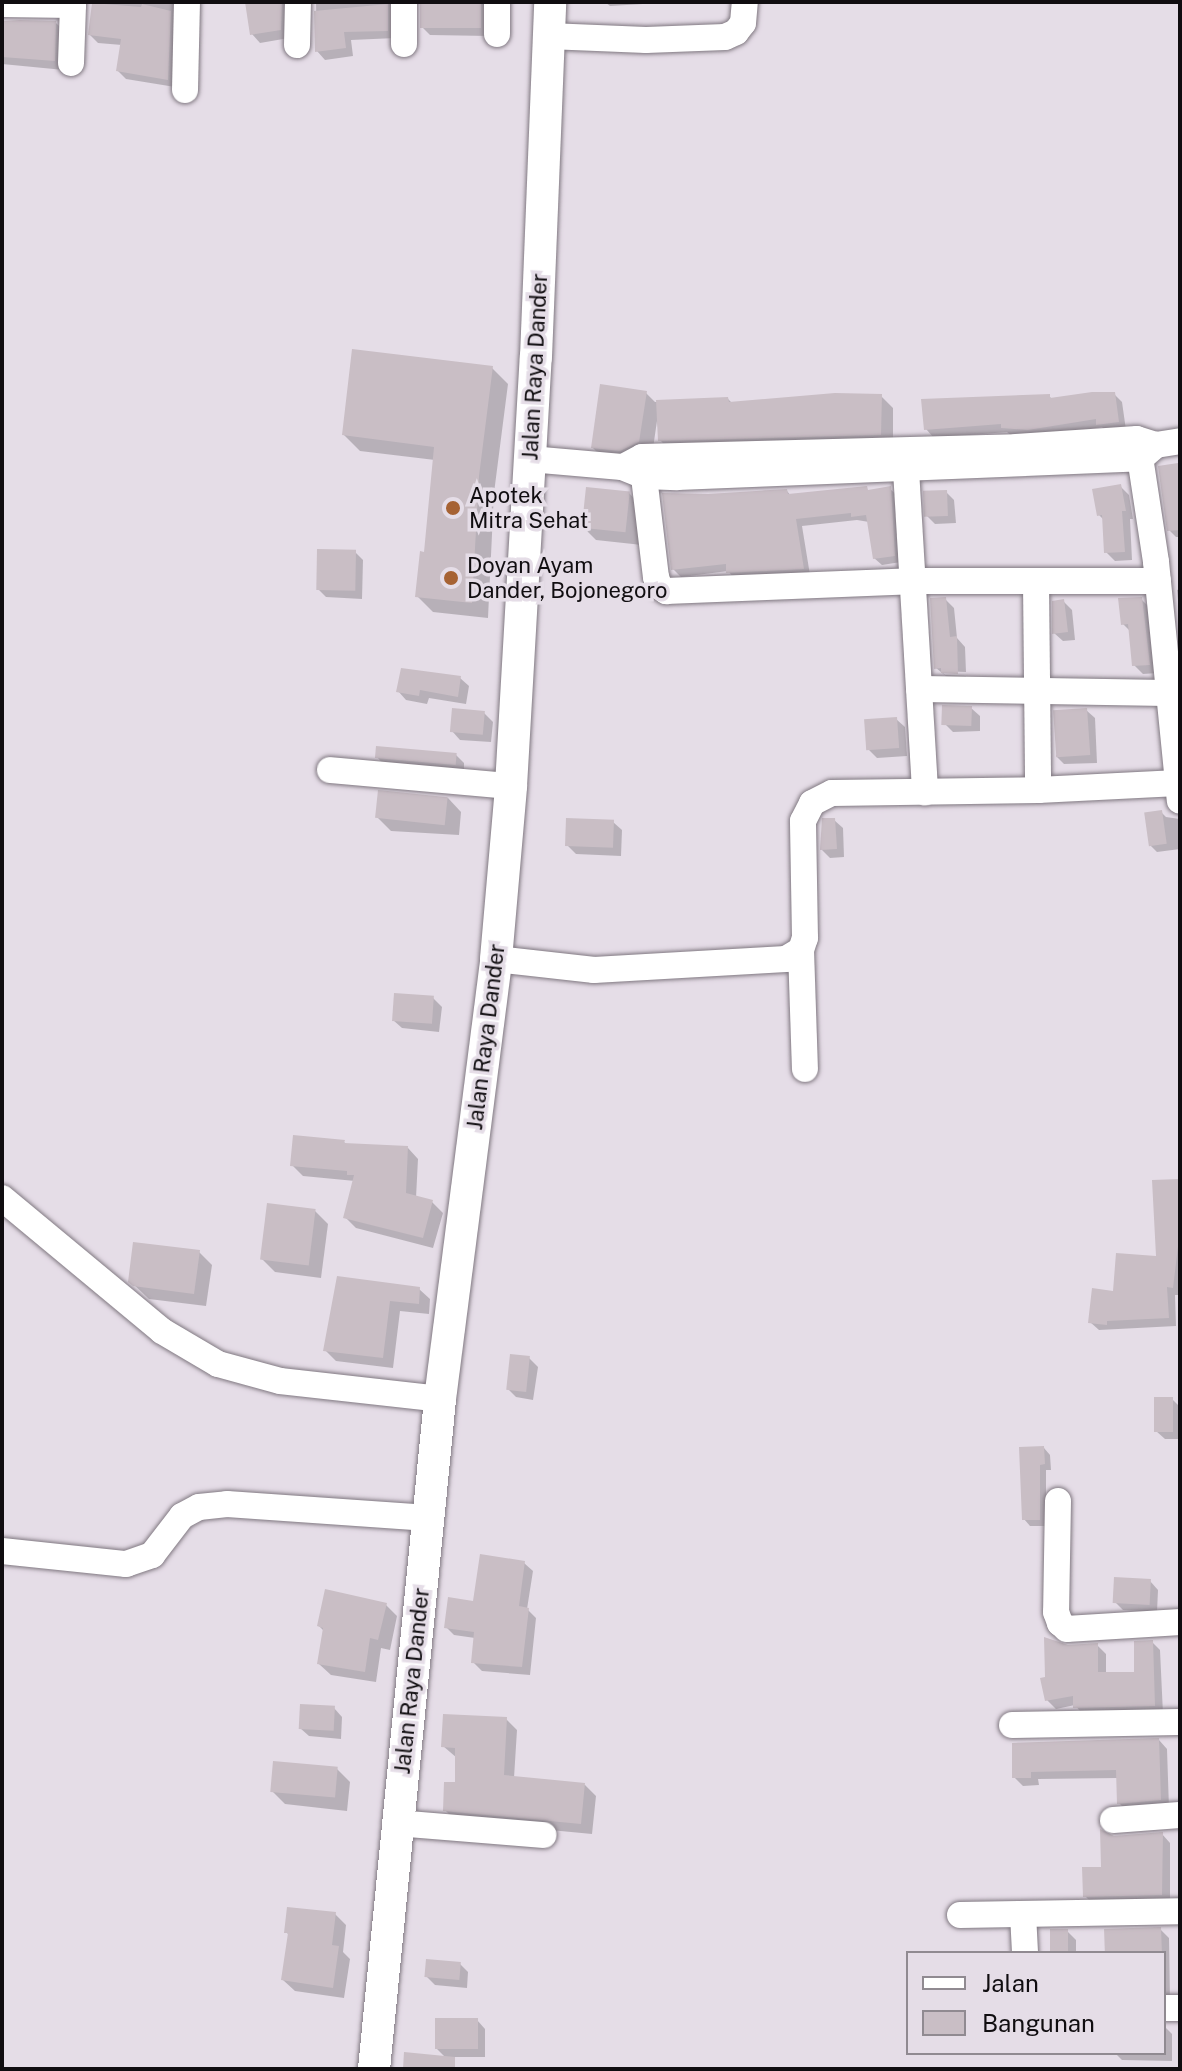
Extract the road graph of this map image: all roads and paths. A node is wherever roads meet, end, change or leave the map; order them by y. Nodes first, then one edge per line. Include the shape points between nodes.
1 (187, 2) edge
2 (298, 2) edge
3 (404, 2) edge
4 (497, 2) edge
5 (550, 2) edge
6 (745, 2) edge
7 (2, 4) edge
8 (73, 4) edge
9 (497, 34) dead end
10 (548, 36) junction
11 (404, 44) dead end
12 (297, 45) dead end
13 (71, 63) dead end
14 (185, 90) dead end
15 (1154, 446) edge
16 (530, 459) junction
17 (905, 459) junction
18 (636, 467) junction
19 (1165, 568) edge
20 (911, 581) junction
21 (1036, 583) junction
22 (1172, 678) edge
23 (919, 689) junction
24 (1037, 691) junction
25 (330, 770) dead end
26 (511, 786) junction
27 (1038, 790) junction
28 (925, 792) junction
29 (1179, 792) edge
30 (801, 950) junction
31 (496, 959) junction
32 (805, 1069) dead end
33 (2, 1198) edge
34 (440, 1399) junction
35 (1058, 1501) dead end
36 (429, 1518) junction
37 (2, 1551) edge
38 (1180, 1622) edge
39 (1180, 1722) edge
40 (1012, 1725) dead end
41 (1180, 1815) edge
42 (1113, 1820) dead end
43 (397, 1823) junction
44 (544, 1835) dead end
45 (1180, 1911) edge
46 (1023, 1914) junction
47 (960, 1915) dead end
48 (1025, 1951) edge
49 (374, 2069) edge

1 - 14 street
2 - 12 street
3 - 11 street
4 - 9 street
5 - 10 main road, Jalan Raya Dander
6 - 10 street via 743,23 725,37
7 - 8 street
8 - 13 street
10 - 16 main road, Jalan Raya Dander
15 - 17 street
15 - 19 street
16 - 18 street
16 - 26 main road, Jalan Raya Dander
17 - 18 street
17 - 20 street
18 - 20 street via 656,577 666,591
19 - 21 street
19 - 22 street
20 - 21 street
20 - 23 street
21 - 24 street
22 - 24 street
22 - 29 street
23 - 24 street
23 - 28 street
24 - 27 street
25 - 26 street
26 - 31 main road, Jalan Raya Dander
27 - 28 street
27 - 29 street
28 - 30 street via 832,793 806,810 801,833
30 - 31 street via 773,961 615,969
30 - 32 street
31 - 34 main road, Jalan Raya Dander
33 - 34 street via 151,1323 218,1364 280,1381
34 - 36 main road, Jalan Raya Dander
35 - 38 street via 1060,1623 1067,1629
36 - 37 street via 227,1504 199,1507 182,1516 152,1555 126,1564
36 - 43 main road, Jalan Raya Dander
39 - 40 street
41 - 42 street
43 - 44 street
43 - 49 main road, Jalan Raya Dander
45 - 46 street
46 - 47 street
46 - 48 street

